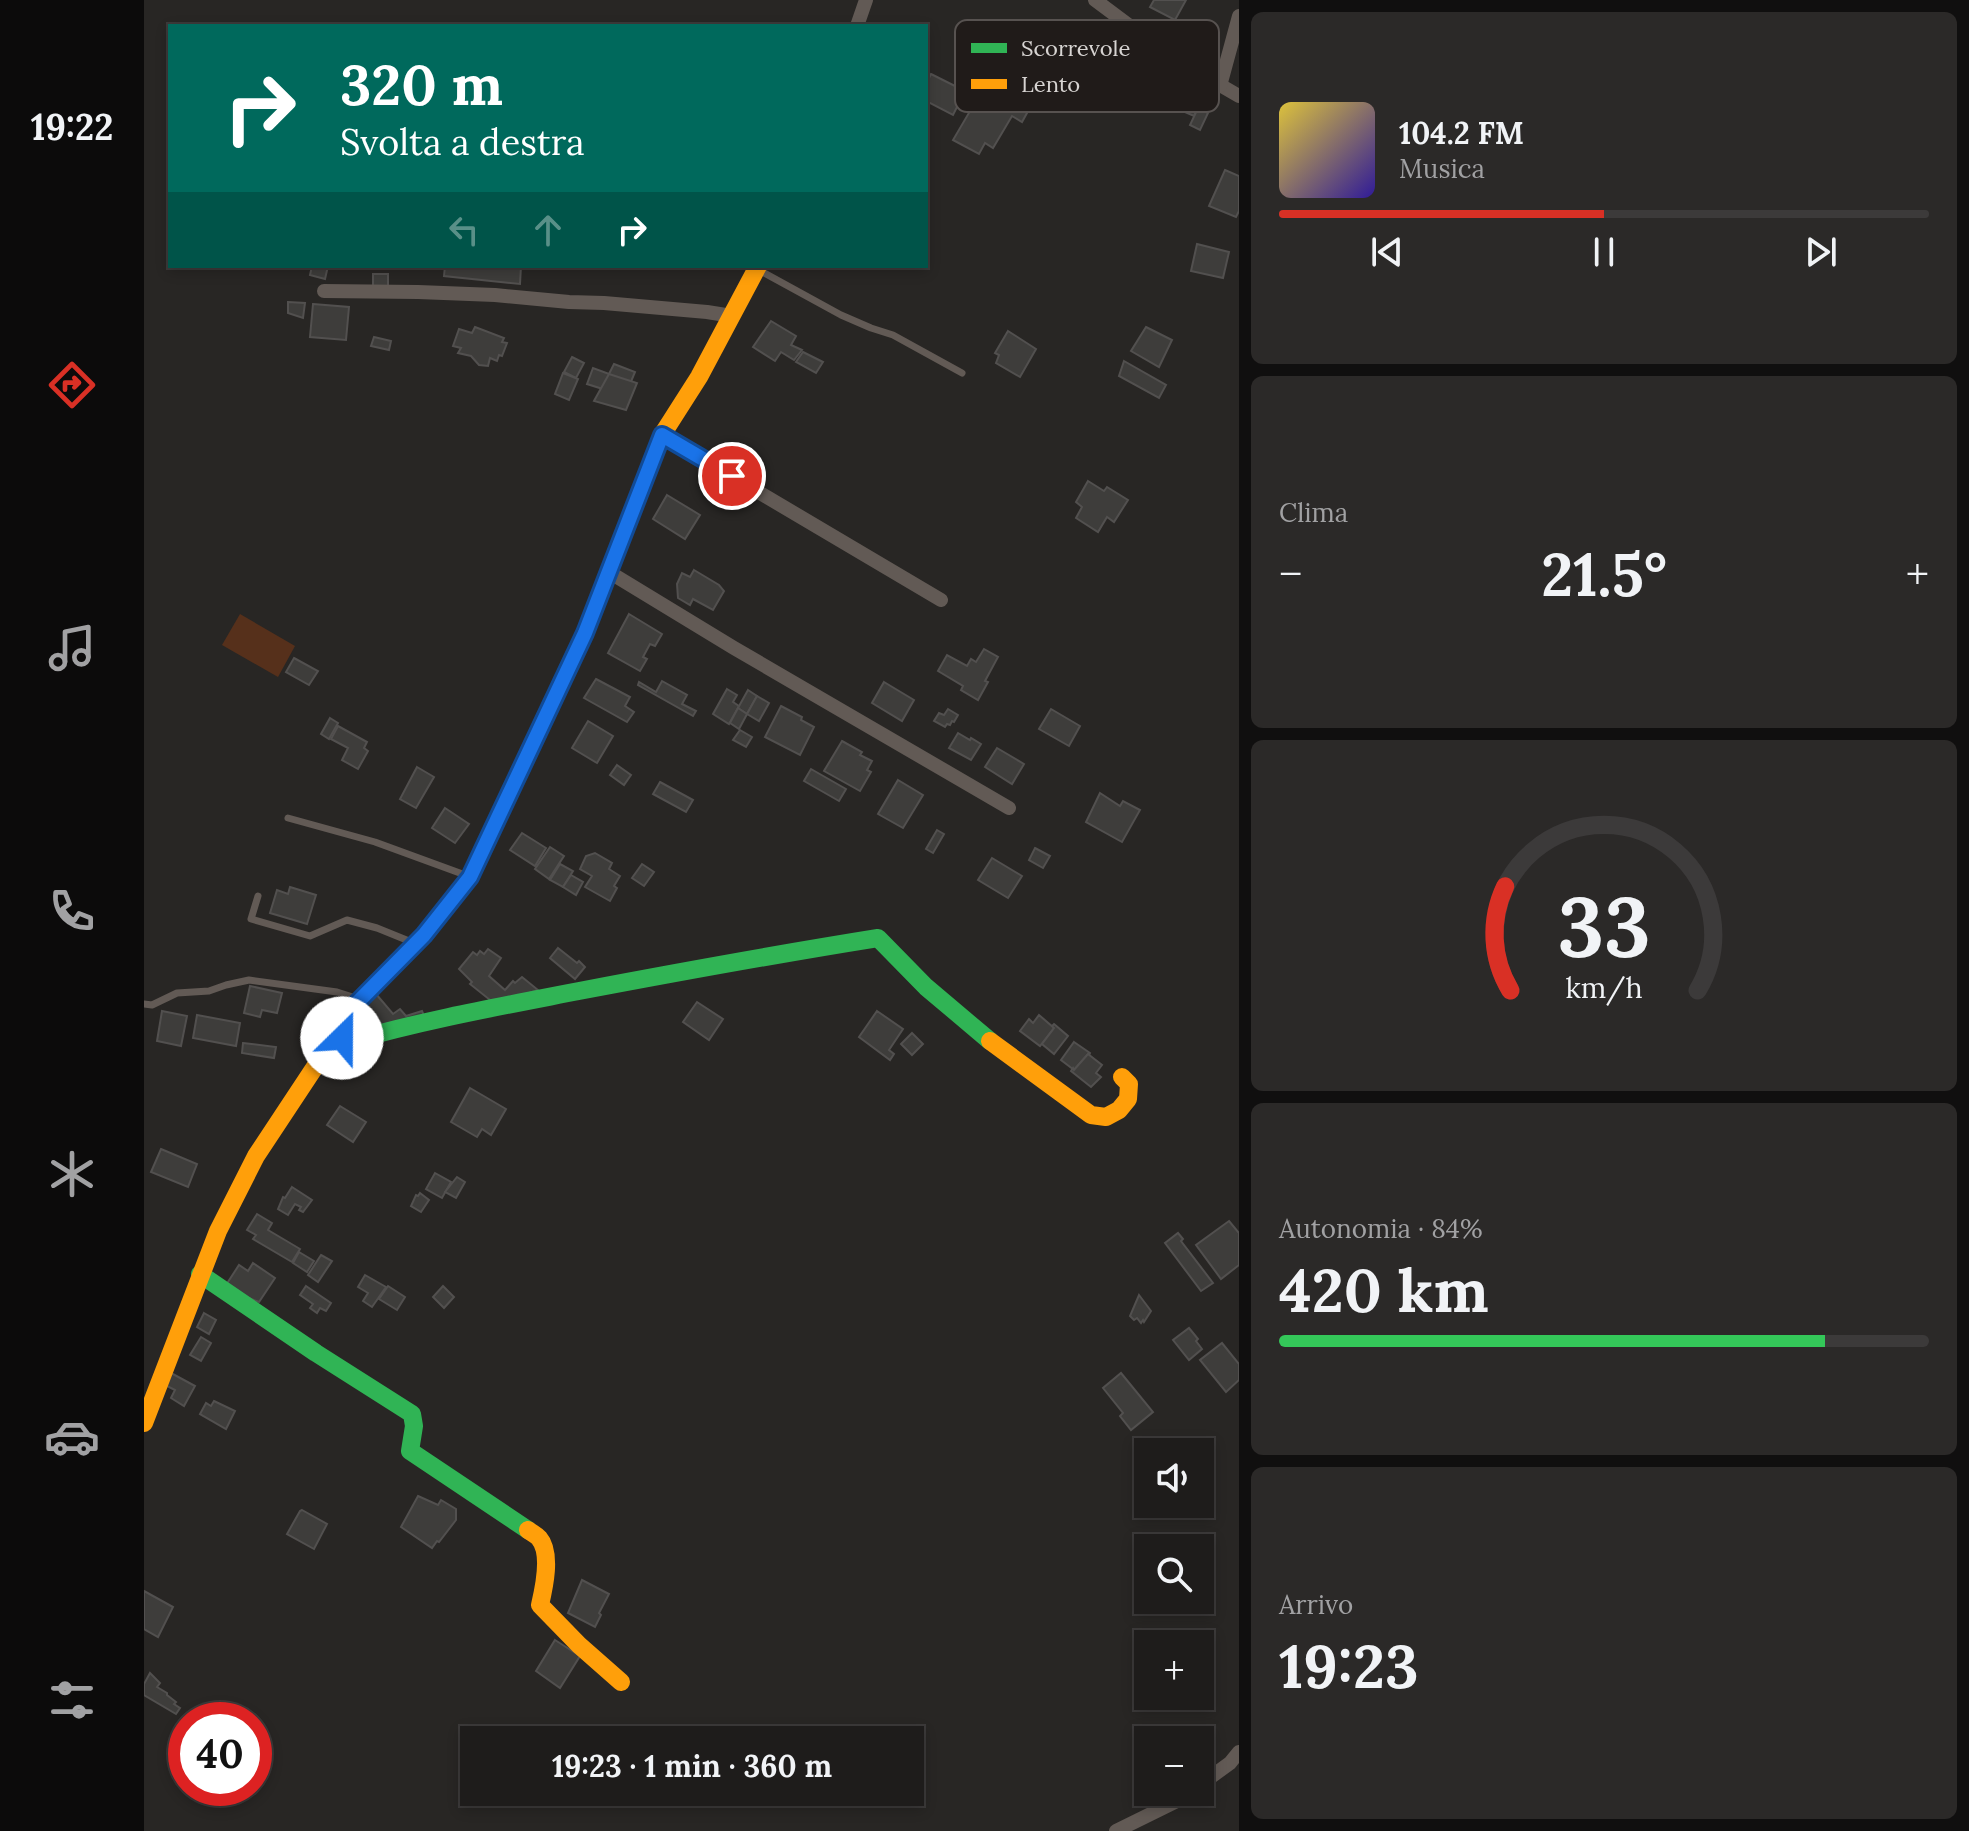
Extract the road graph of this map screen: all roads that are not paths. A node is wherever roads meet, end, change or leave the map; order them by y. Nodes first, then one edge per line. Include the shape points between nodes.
1 (866, 0) edge
2 (1095, 0) edge
3 (1239, 16) edge
4 (1122, 20) edge
5 (858, 24) edge
6 (1220, 86) joint
7 (1239, 96) edge
8 (757, 268) edge
9 (760, 268) edge
10 (324, 291) dead end
11 (732, 316) junction
12 (962, 373) dead end
13 (662, 435) junction
14 (609, 572) junction
15 (941, 600) dead end
16 (1009, 808) dead end
17 (288, 818) dead end
18 (470, 877) junction
19 (258, 896) dead end
20 (416, 943) junction
21 (361, 999) junction
22 (144, 1004) edge
23 (341, 1029) junction
24 (1122, 1077) dead end
25 (200, 1274) junction
26 (144, 1423) edge
27 (621, 1682) dead end
28 (1239, 1752) edge
29 (1214, 1775) edge
30 (1167, 1806) edge
31 (1116, 1831) edge

1 - 5 street
2 - 4 street
3 - 6 street
6 - 7 street
8 - 11 street
9 - 12 lane via 841,315 893,335
10 - 11 street via 495,295
11 - 13 street
13 - 14 street
13 - 15 street
14 - 16 street
14 - 18 street
17 - 18 lane
18 - 20 street
19 - 20 lane via 251,919 310,936 347,920
20 - 21 street
21 - 22 lane via 249,980
21 - 23 street
23 - 24 street via 348,1042 520,1002 878,938 981,1034 1091,1115 1106,1117 1128,1099 1129,1084
23 - 25 street via 256,1156
25 - 26 street
25 - 27 street via 412,1414 410,1451 540,1539 546,1577 540,1605
28 - 29 street
30 - 31 street

